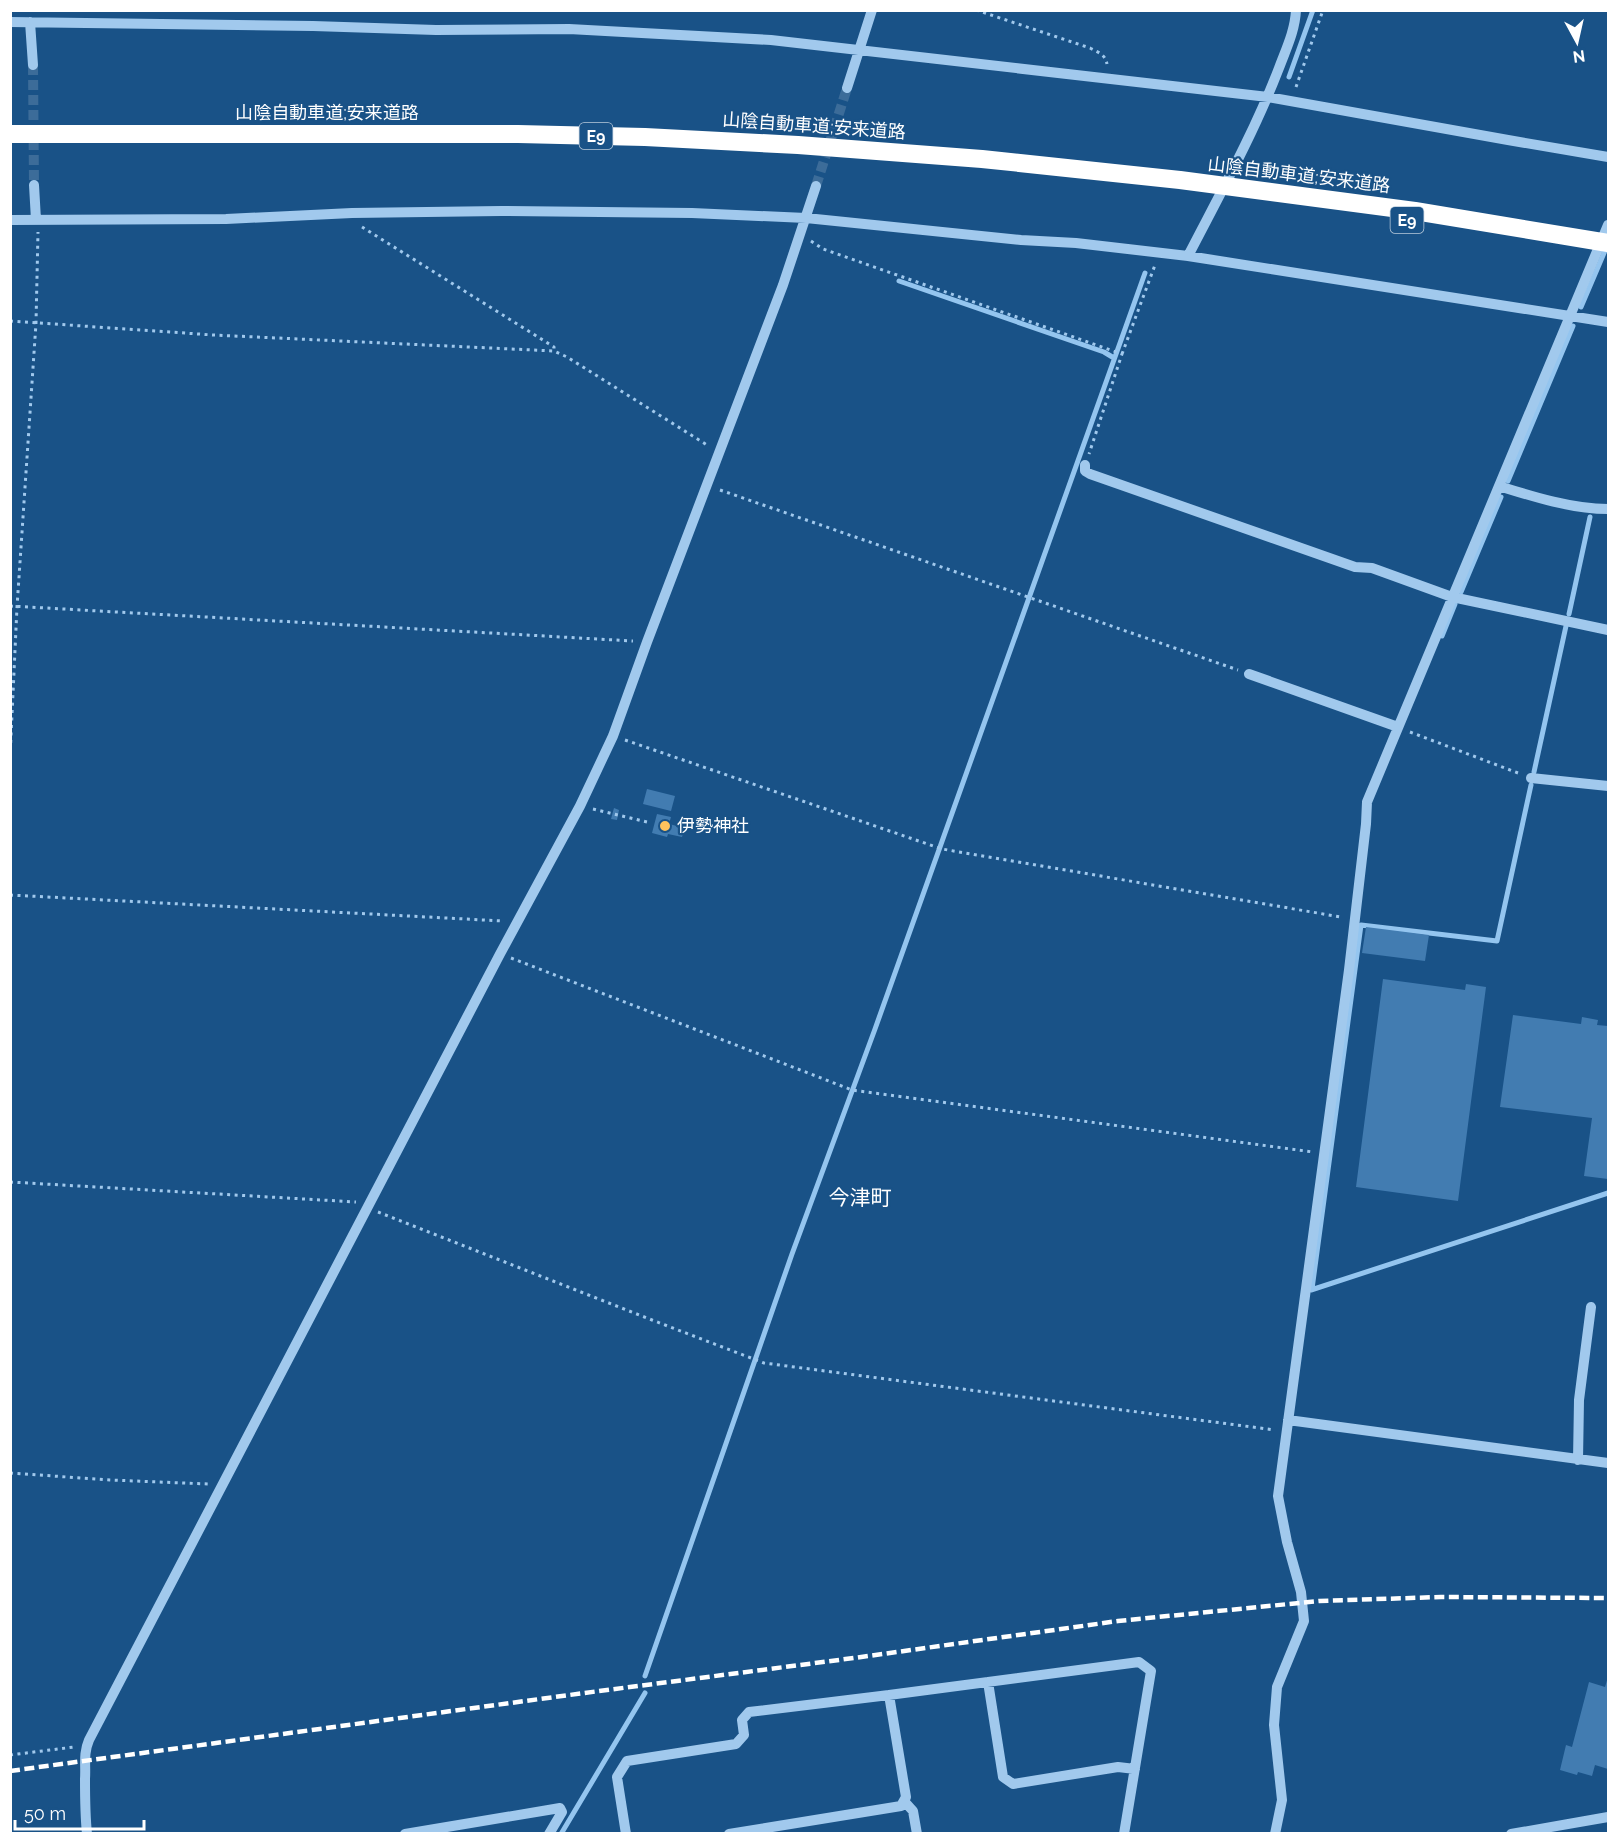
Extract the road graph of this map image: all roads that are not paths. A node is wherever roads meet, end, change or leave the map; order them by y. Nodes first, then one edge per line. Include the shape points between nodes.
1 (872, 10) edge
2 (1296, 10) edge
3 (10, 22) edge
4 (30, 22) junction
5 (859, 49) junction
6 (33, 65) tunnel mouth
7 (847, 88) tunnel mouth
8 (1268, 97) junction
9 (10, 134) edge
10 (10, 145) edge
11 (1608, 157) edge
12 (34, 185) tunnel mouth
13 (816, 186) tunnel mouth
14 (1179, 186) junction
15 (806, 218) junction
16 (10, 220) edge
17 (36, 220) junction
18 (1608, 225) edge
19 (1573, 241) junction
20 (1608, 243) edge
21 (1608, 253) edge
22 (1188, 256) junction
23 (1570, 315) junction
24 (1608, 322) edge
25 (1085, 465) road end
26 (1498, 486) junction
27 (1608, 509) edge
28 (1452, 597) junction
29 (1608, 630) edge
30 (1249, 674) road end
31 (1398, 728) junction
32 (1531, 778) road end
33 (1608, 786) edge
34 (1592, 1307) dead end
35 (1287, 1425) junction
36 (1578, 1460) junction
37 (1608, 1463) edge
38 (988, 1682) junction
39 (889, 1695) junction
40 (1135, 1769) junction
41 (904, 1801) junction
42 (1608, 1817) edge
43 (1550, 1830) edge
44 (87, 1833) edge
45 (405, 1833) edge
46 (549, 1833) edge
47 (626, 1833) edge
48 (729, 1833) edge
49 (917, 1833) edge
50 (1124, 1833) edge
51 (1275, 1833) edge
52 (1511, 1833) edge

1 - 5 street
2 - 8 street via 1294,29
3 - 4 street
4 - 5 street via 568,29
4 - 6 street
5 - 7 street
5 - 8 street
8 - 11 street
8 - 22 street
9 - 14 highway, 山陰自動車道;安来道路 / E9 via 645,137 982,159
10 - 14 highway, 山陰自動車道;安来道路 / E9 via 518,145 656,149 798,155
12 - 17 street
13 - 15 street
14 - 19 highway, 山陰自動車道;安来道路 / E9 via 1415,211
15 - 17 street via 549,211
15 - 22 street
15 - 44 street via 614,736 84,1752
16 - 17 street
18 - 23 street
19 - 20 highway, 山陰自動車道;安来道路 / E9
19 - 21 highway, 山陰自動車道;安来道路 / E9
22 - 23 street
23 - 24 street
23 - 26 street
25 - 28 street via 1090,474
26 - 27 street
26 - 28 street
28 - 29 street
28 - 31 street
30 - 31 street
31 - 35 street via 1367,802
32 - 33 street
34 - 36 street via 1579,1400
35 - 36 street
35 - 51 street via 1278,1502 1301,1592 1304,1621 1277,1687 1274,1725 1282,1800
36 - 37 street
38 - 39 street
38 - 40 street via 1004,1777 1013,1784 1118,1767
38 - 40 street via 1139,1662 1151,1671
39 - 41 street
39 - 47 street via 749,1712 742,1720 744,1735 736,1744 627,1761 617,1777
40 - 50 street
41 - 48 street via 901,1806
41 - 49 street via 913,1811
42 - 43 street
43 - 52 street
45 - 46 street via 560,1809 562,1812

